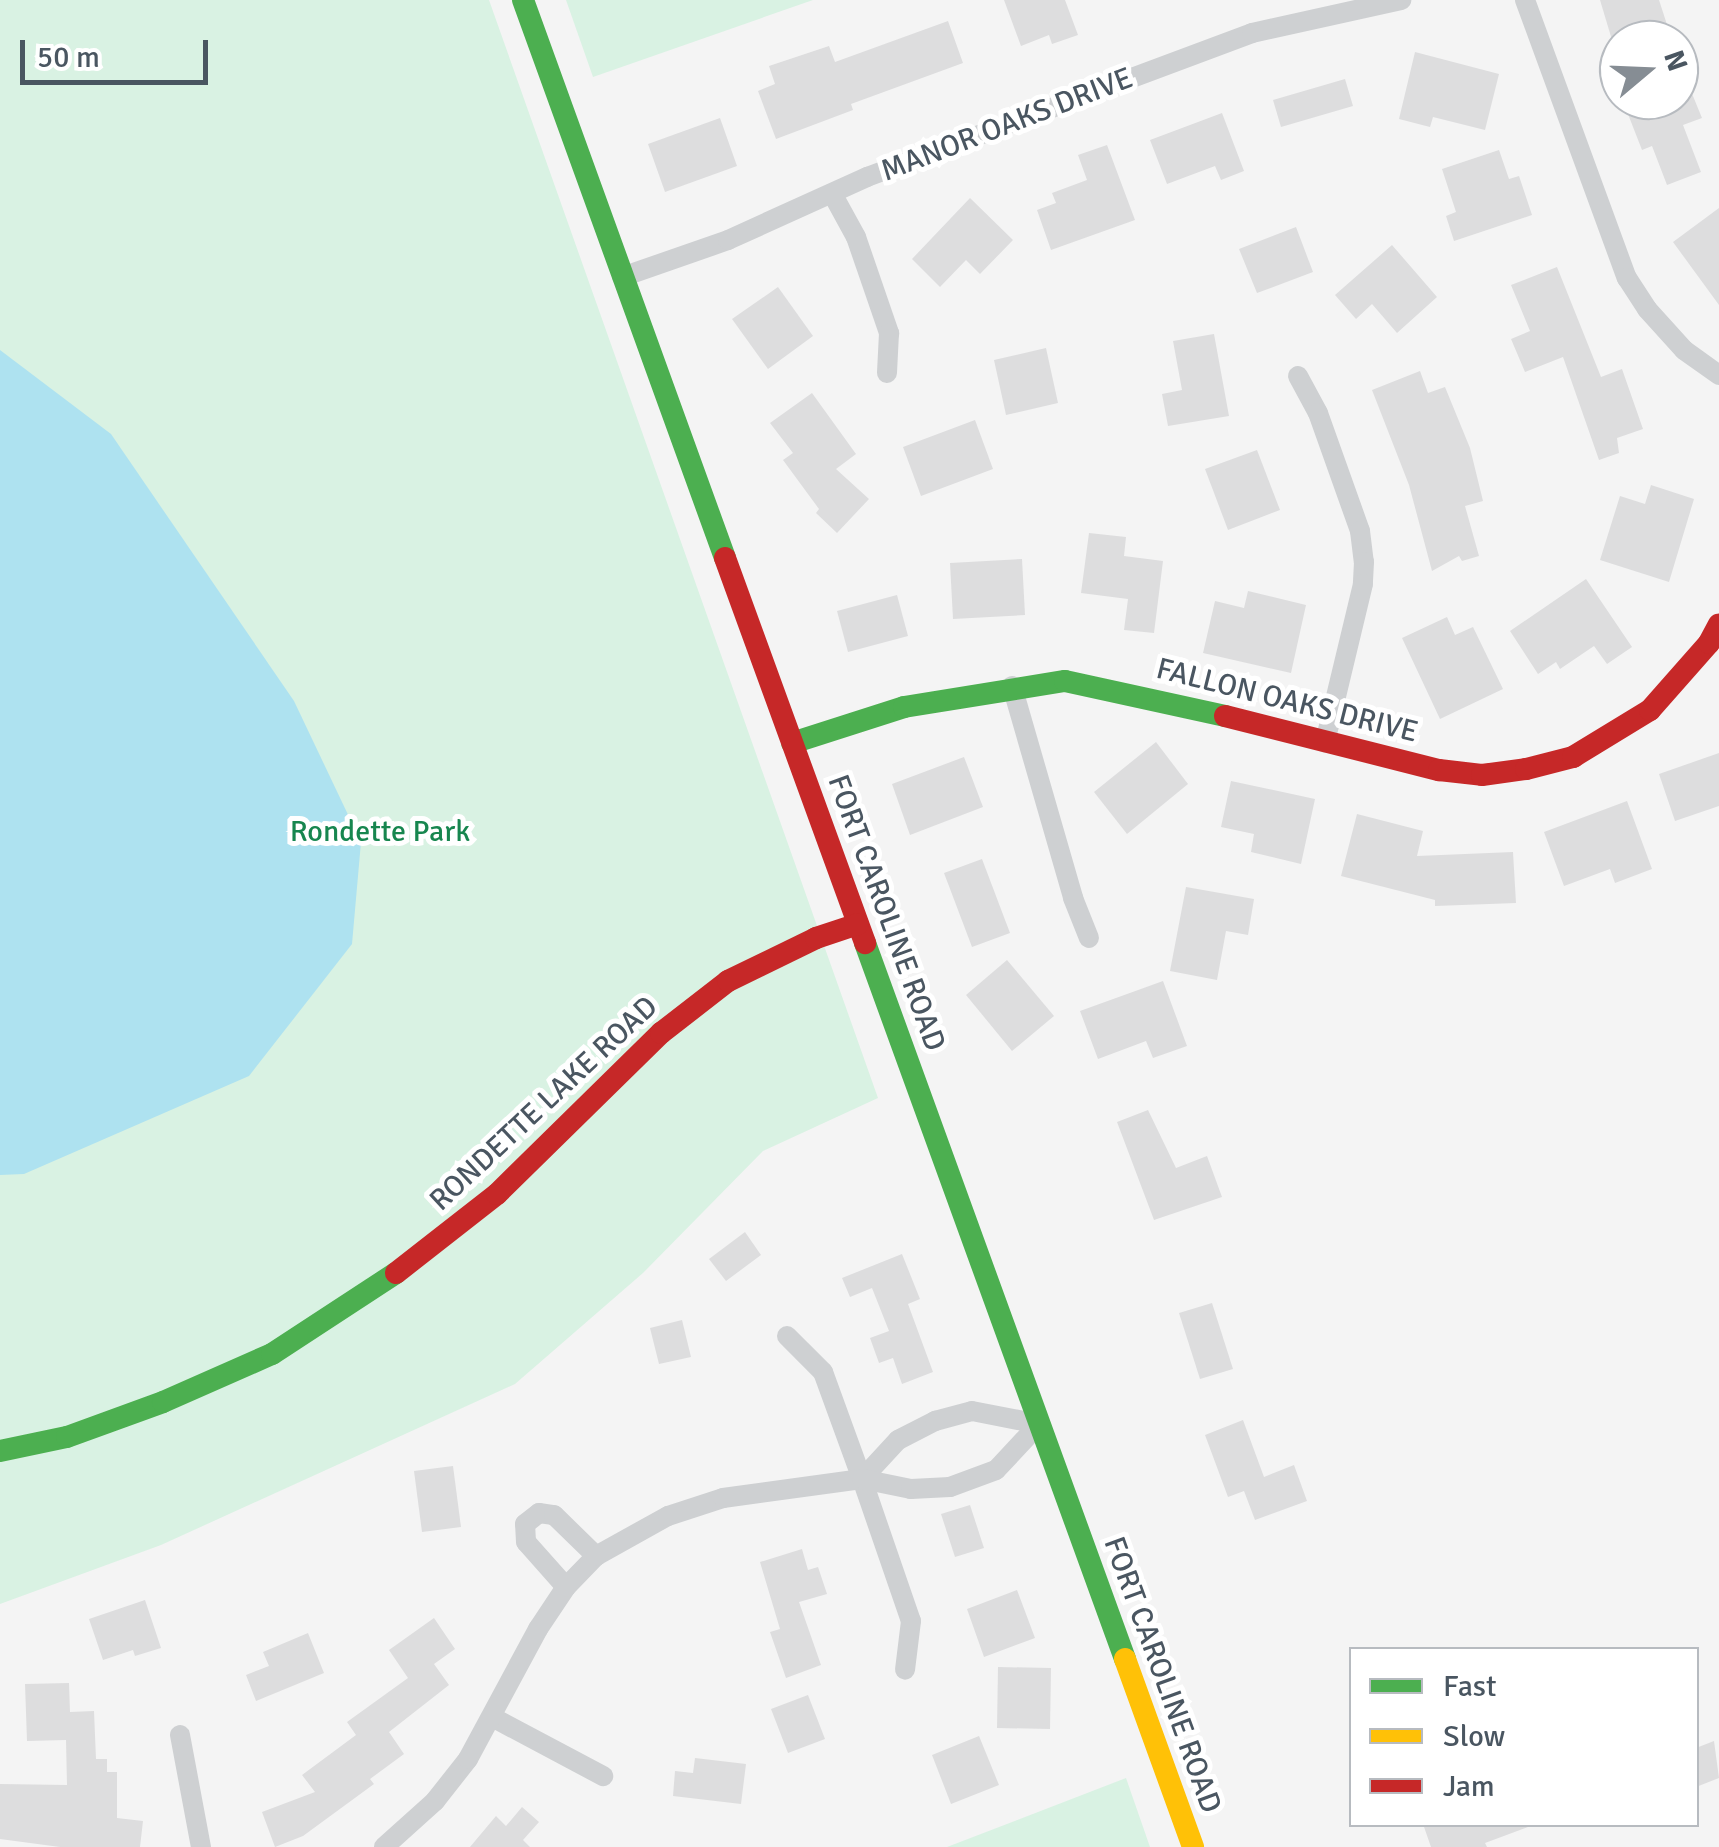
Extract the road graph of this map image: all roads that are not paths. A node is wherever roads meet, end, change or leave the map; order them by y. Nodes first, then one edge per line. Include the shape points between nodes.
1 (523, 0) edge
2 (1401, 0) edge
3 (1525, 0) edge
4 (833, 195) junction
5 (622, 276) junction
6 (887, 373) dead end
7 (1719, 375) edge
8 (1298, 376) dead end
9 (1719, 624) edge
10 (1012, 686) junction
11 (1325, 742) junction
12 (792, 743) junction
13 (858, 924) junction
14 (1089, 938) dead end
15 (788, 1336) dead end
16 (1038, 1424) junction
17 (0, 1451) edge
18 (862, 1479) junction
19 (596, 1556) junction
20 (566, 1587) junction
21 (905, 1670) dead end
22 (492, 1717) junction
23 (180, 1735) dead end
24 (603, 1776) dead end
25 (201, 1847) edge
26 (384, 1847) edge
27 (1193, 1847) edge

1 - 5 street, FORT CAROLINE ROAD
2 - 4 street, MANOR OAKS DRIVE via 1252,33
3 - 7 street via 1627,278 1684,350
4 - 5 street, MANOR OAKS DRIVE
4 - 6 street via 856,238 889,332
5 - 12 street, FORT CAROLINE ROAD
8 - 11 street via 1360,531 1364,562
9 - 11 street, FALLON OAKS DRIVE via 1650,710 1573,757 1482,775
10 - 11 street, FALLON OAKS DRIVE via 1065,680 1103,686
10 - 12 street, FALLON OAKS DRIVE via 904,706
10 - 14 street
12 - 13 street, FORT CAROLINE ROAD
13 - 16 street, FORT CAROLINE ROAD
13 - 17 street, RONDETTE LAKE ROAD via 728,981 661,1032 497,1194 379,1287 272,1354 68,1437
15 - 18 street via 823,1372
16 - 18 street via 972,1411 935,1421 898,1440
16 - 18 street via 996,1470 950,1487 911,1489
16 - 27 street, FORT CAROLINE ROAD
18 - 19 street via 723,1498 668,1516
18 - 21 street via 911,1621
19 - 20 street
19 - 20 street via 554,1515 540,1514 525,1524 526,1542
20 - 22 street
22 - 24 street
22 - 26 street via 435,1801
23 - 25 street

